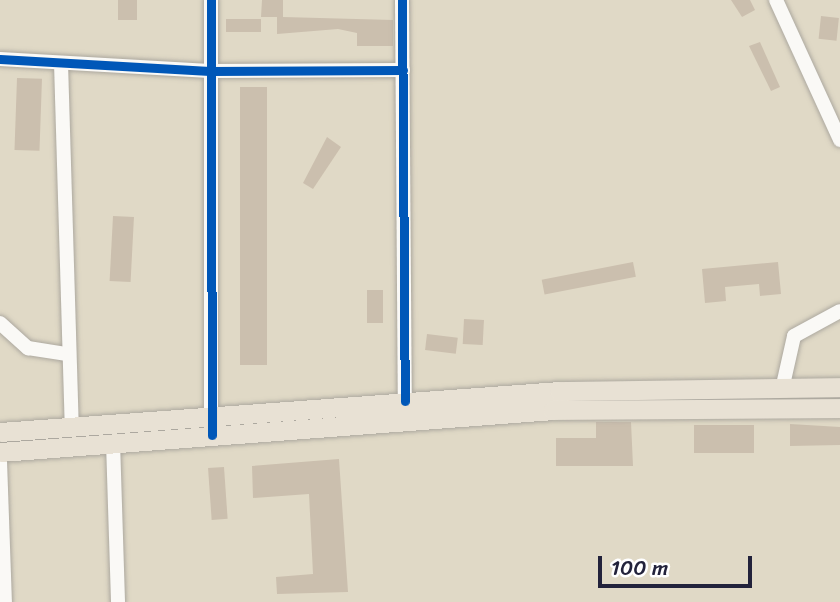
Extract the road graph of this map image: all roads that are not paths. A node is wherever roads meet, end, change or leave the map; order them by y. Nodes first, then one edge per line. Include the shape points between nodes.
1 (211, 0) edge
2 (402, 0) edge
3 (776, 0) edge
4 (0, 59) edge
5 (61, 63) junction
6 (403, 70) junction
7 (210, 71) junction
8 (840, 140) edge
9 (840, 311) edge
10 (0, 323) edge
11 (65, 354) junction
12 (783, 385) junction
13 (840, 387) edge
14 (405, 401) junction
15 (444, 408) junction
16 (840, 408) edge
17 (211, 415) junction
18 (72, 426) junction
19 (0, 432) edge
20 (212, 435) junction
21 (113, 443) junction
22 (0, 452) edge
23 (0, 461) edge
24 (5, 602) edge
25 (118, 602) edge

1 - 7 street
2 - 6 street
3 - 8 street
4 - 5 street
5 - 7 street
5 - 11 street
6 - 7 street
6 - 14 street
7 - 17 street
9 - 12 street via 794,336
10 - 11 street via 29,348
11 - 18 street
12 - 13 main road
12 - 15 main road
14 - 15 main road
14 - 17 main road
15 - 16 main road
15 - 20 main road
17 - 18 main road
17 - 20 street
18 - 19 main road
20 - 21 main road
21 - 22 main road
21 - 25 street
23 - 24 street

